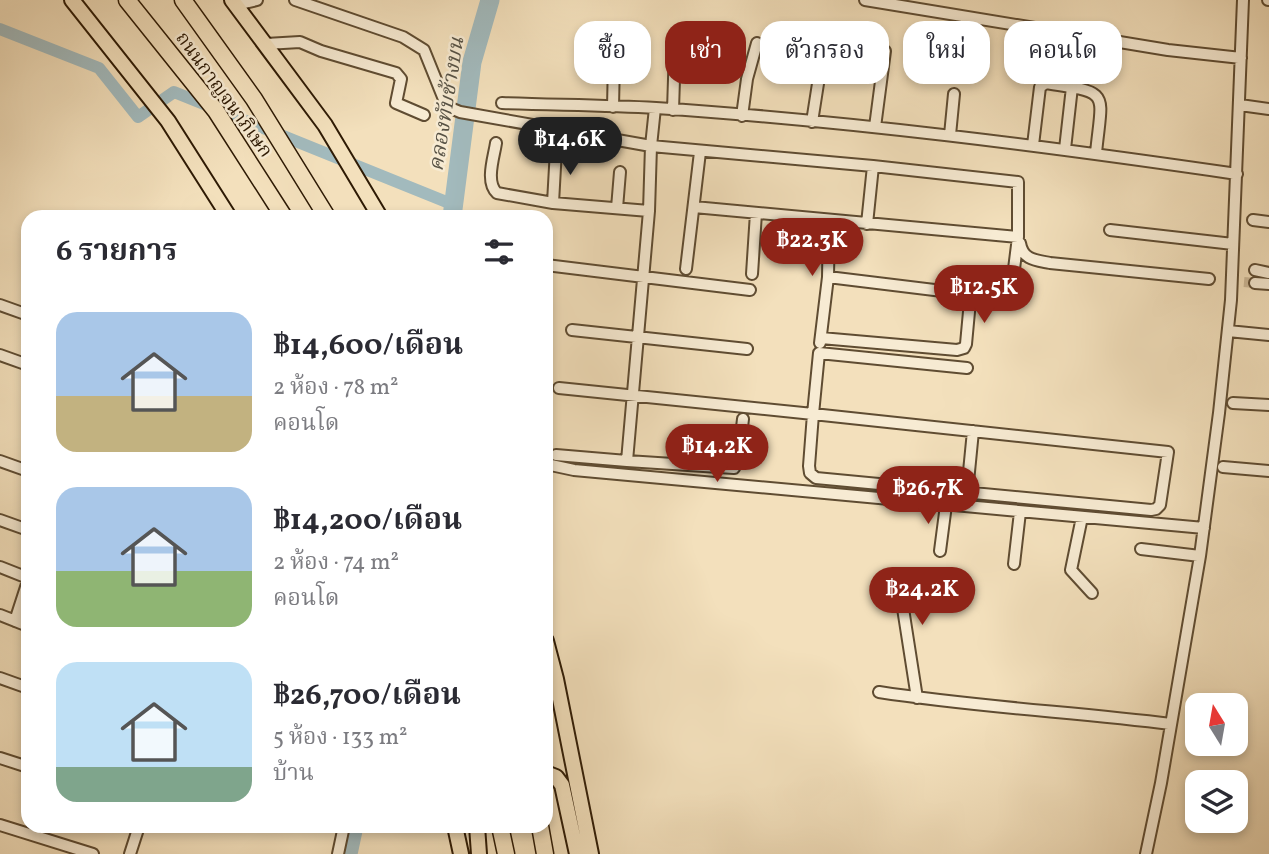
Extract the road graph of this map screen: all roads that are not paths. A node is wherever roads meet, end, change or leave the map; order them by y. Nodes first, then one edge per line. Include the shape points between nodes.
1 (72, 0) edge
2 (127, 0) edge
3 (183, 0) edge
4 (257, 0) edge
5 (295, 0) edge
6 (866, 0) edge
7 (1243, 0) edge
8 (234, 2) edge
9 (757, 43) dead end
10 (266, 44) junction
11 (1241, 58) junction
12 (613, 84) edge
13 (674, 84) edge
14 (818, 84) edge
15 (881, 84) edge
16 (1072, 87) junction
17 (954, 94) dead end
18 (502, 103) dead end
19 (1240, 105) junction
20 (613, 107) junction
21 (655, 108) junction
22 (1269, 109) edge
23 (673, 110) junction
24 (424, 115) dead end
25 (742, 116) junction
26 (812, 122) junction
27 (875, 127) junction
28 (950, 135) junction
29 (496, 143) dead end
30 (1033, 145) junction
31 (651, 146) junction
32 (556, 149) dead end
33 (1065, 149) junction
34 (699, 152) junction
35 (1096, 153) junction
36 (873, 166) junction
37 (620, 172) dead end
38 (1237, 174) junction
39 (552, 203) junction
40 (694, 207) junction
41 (617, 208) junction
42 (224, 210) edge
43 (280, 210) edge
44 (323, 210) edge
45 (376, 210) edge
46 (649, 211) junction
47 (755, 213) junction
48 (829, 220) junction
49 (1253, 220) dead end
50 (1269, 222) edge
51 (867, 224) junction
52 (1110, 230) dead end
53 (1018, 237) junction
54 (1233, 244) junction
55 (553, 266) edge
56 (1233, 266) junction
57 (686, 269) dead end
58 (1269, 273) edge
59 (752, 274) dead end
60 (644, 276) junction
61 (828, 277) junction
62 (1209, 279) dead end
63 (1232, 281) junction
64 (1012, 285) dead end
65 (1269, 285) edge
66 (750, 290) dead end
67 (0, 304) edge
68 (21, 312) edge
69 (572, 330) dead end
70 (1228, 331) junction
71 (1269, 335) edge
72 (637, 337) junction
73 (821, 338) junction
74 (747, 349) dead end
75 (819, 354) junction
76 (0, 355) edge
77 (21, 362) edge
78 (967, 368) dead end
79 (559, 388) dead end
80 (633, 395) junction
81 (1233, 403) dead end
82 (1269, 405) edge
83 (813, 414) junction
84 (743, 419) dead end
85 (973, 431) junction
86 (556, 454) dead end
87 (0, 461) edge
88 (628, 461) junction
89 (553, 466) edge
90 (1223, 467) dead end
91 (21, 468) edge
92 (1269, 471) edge
93 (967, 492) junction
94 (946, 505) junction
95 (1020, 512) junction
96 (1082, 517) junction
97 (0, 520) edge
98 (21, 528) edge
99 (1204, 528) junction
100 (1141, 549) dead end
101 (940, 551) dead end
102 (1200, 556) junction
103 (1014, 564) dead end
104 (0, 567) edge
105 (21, 576) edge
106 (1092, 593) dead end
107 (882, 600) dead end
108 (21, 602) edge
109 (0, 615) edge
110 (15, 621) junction
111 (21, 623) edge
112 (553, 668) edge
113 (0, 678) edge
114 (21, 686) edge
115 (879, 692) dead end
116 (917, 698) junction
117 (1171, 724) junction
118 (0, 758) edge
119 (21, 765) edge
120 (553, 776) edge
121 (0, 825) edge
122 (21, 832) edge
123 (26, 833) edge
124 (137, 833) edge
125 (342, 833) edge
126 (456, 833) edge
127 (478, 833) edge
128 (502, 833) edge
129 (541, 833) edge
130 (586, 851) edge
131 (93, 854) edge
132 (130, 854) edge
133 (338, 854) edge
134 (461, 854) edge
135 (479, 854) edge
136 (506, 854) edge
137 (545, 854) edge
138 (1146, 854) edge

1 - 42 main road via 167,121
2 - 43 highway, ถนนกาญจนาภิเษก via 223,120
3 - 44 highway, ถนนกาญจนาภิเษก via 254,99
4 - 8 street
5 - 31 street via 403,37 424,50 445,102 460,112
6 - 11 street
7 - 11 street
8 - 10 main road
9 - 25 street
10 - 24 street via 300,42 396,73 401,79 396,103
10 - 45 main road via 325,125
11 - 19 street
12 - 20 street
13 - 23 street
14 - 26 street
15 - 27 street
16 - 30 street via 1046,83 1040,87
16 - 33 street
16 - 35 street via 1092,91 1101,102
17 - 28 street
18 - 20 street
19 - 22 street
19 - 38 street
20 - 21 street
21 - 23 street
21 - 31 street
23 - 25 street
25 - 26 street
26 - 27 street
27 - 28 street
28 - 30 street
29 - 39 street via 494,191
30 - 33 street
31 - 34 street
31 - 46 street
32 - 39 street
33 - 35 street
34 - 36 street
34 - 40 street
35 - 38 street
36 - 51 street
36 - 53 street via 1017,181
37 - 41 street
38 - 54 street
39 - 41 street
40 - 47 street
40 - 57 street
41 - 46 street
46 - 60 street
47 - 48 street
47 - 59 street
48 - 51 street
48 - 61 street
49 - 50 street
51 - 53 street
52 - 54 street
53 - 62 street via 1021,253 1034,260
53 - 64 street
54 - 56 street
55 - 60 street
56 - 58 street
56 - 63 street
60 - 66 street
60 - 72 street
61 - 73 street
61 - 73 street via 967,295 966,344 957,350
63 - 65 street
63 - 70 street
67 - 68 street
69 - 72 street
70 - 71 street
70 - 99 street
72 - 74 street
72 - 80 street
73 - 75 street
75 - 78 street
75 - 83 street
76 - 77 street
79 - 80 street
80 - 83 street
80 - 88 street
81 - 82 street
83 - 85 street
83 - 93 street via 809,466 816,478
84 - 88 street via 734,468
85 - 93 street
85 - 93 street via 1168,452 1160,505 1151,510
86 - 88 street
87 - 91 street
89 - 94 street
90 - 92 street
94 - 95 street
94 - 101 street
95 - 96 street
95 - 103 street
96 - 99 street
96 - 106 street via 1071,570
97 - 98 street
99 - 102 street
100 - 102 street
102 - 117 street
104 - 105 street
107 - 116 street via 902,602
108 - 110 street
109 - 110 street
110 - 111 street
112 - 130 main road
113 - 114 street
115 - 116 street
116 - 117 street
117 - 138 street
118 - 119 street
120 - 130 main road via 562,785
121 - 122 street
123 - 131 street
124 - 132 street
125 - 133 street
126 - 134 main road
127 - 135 main road
128 - 136 highway
129 - 137 highway

